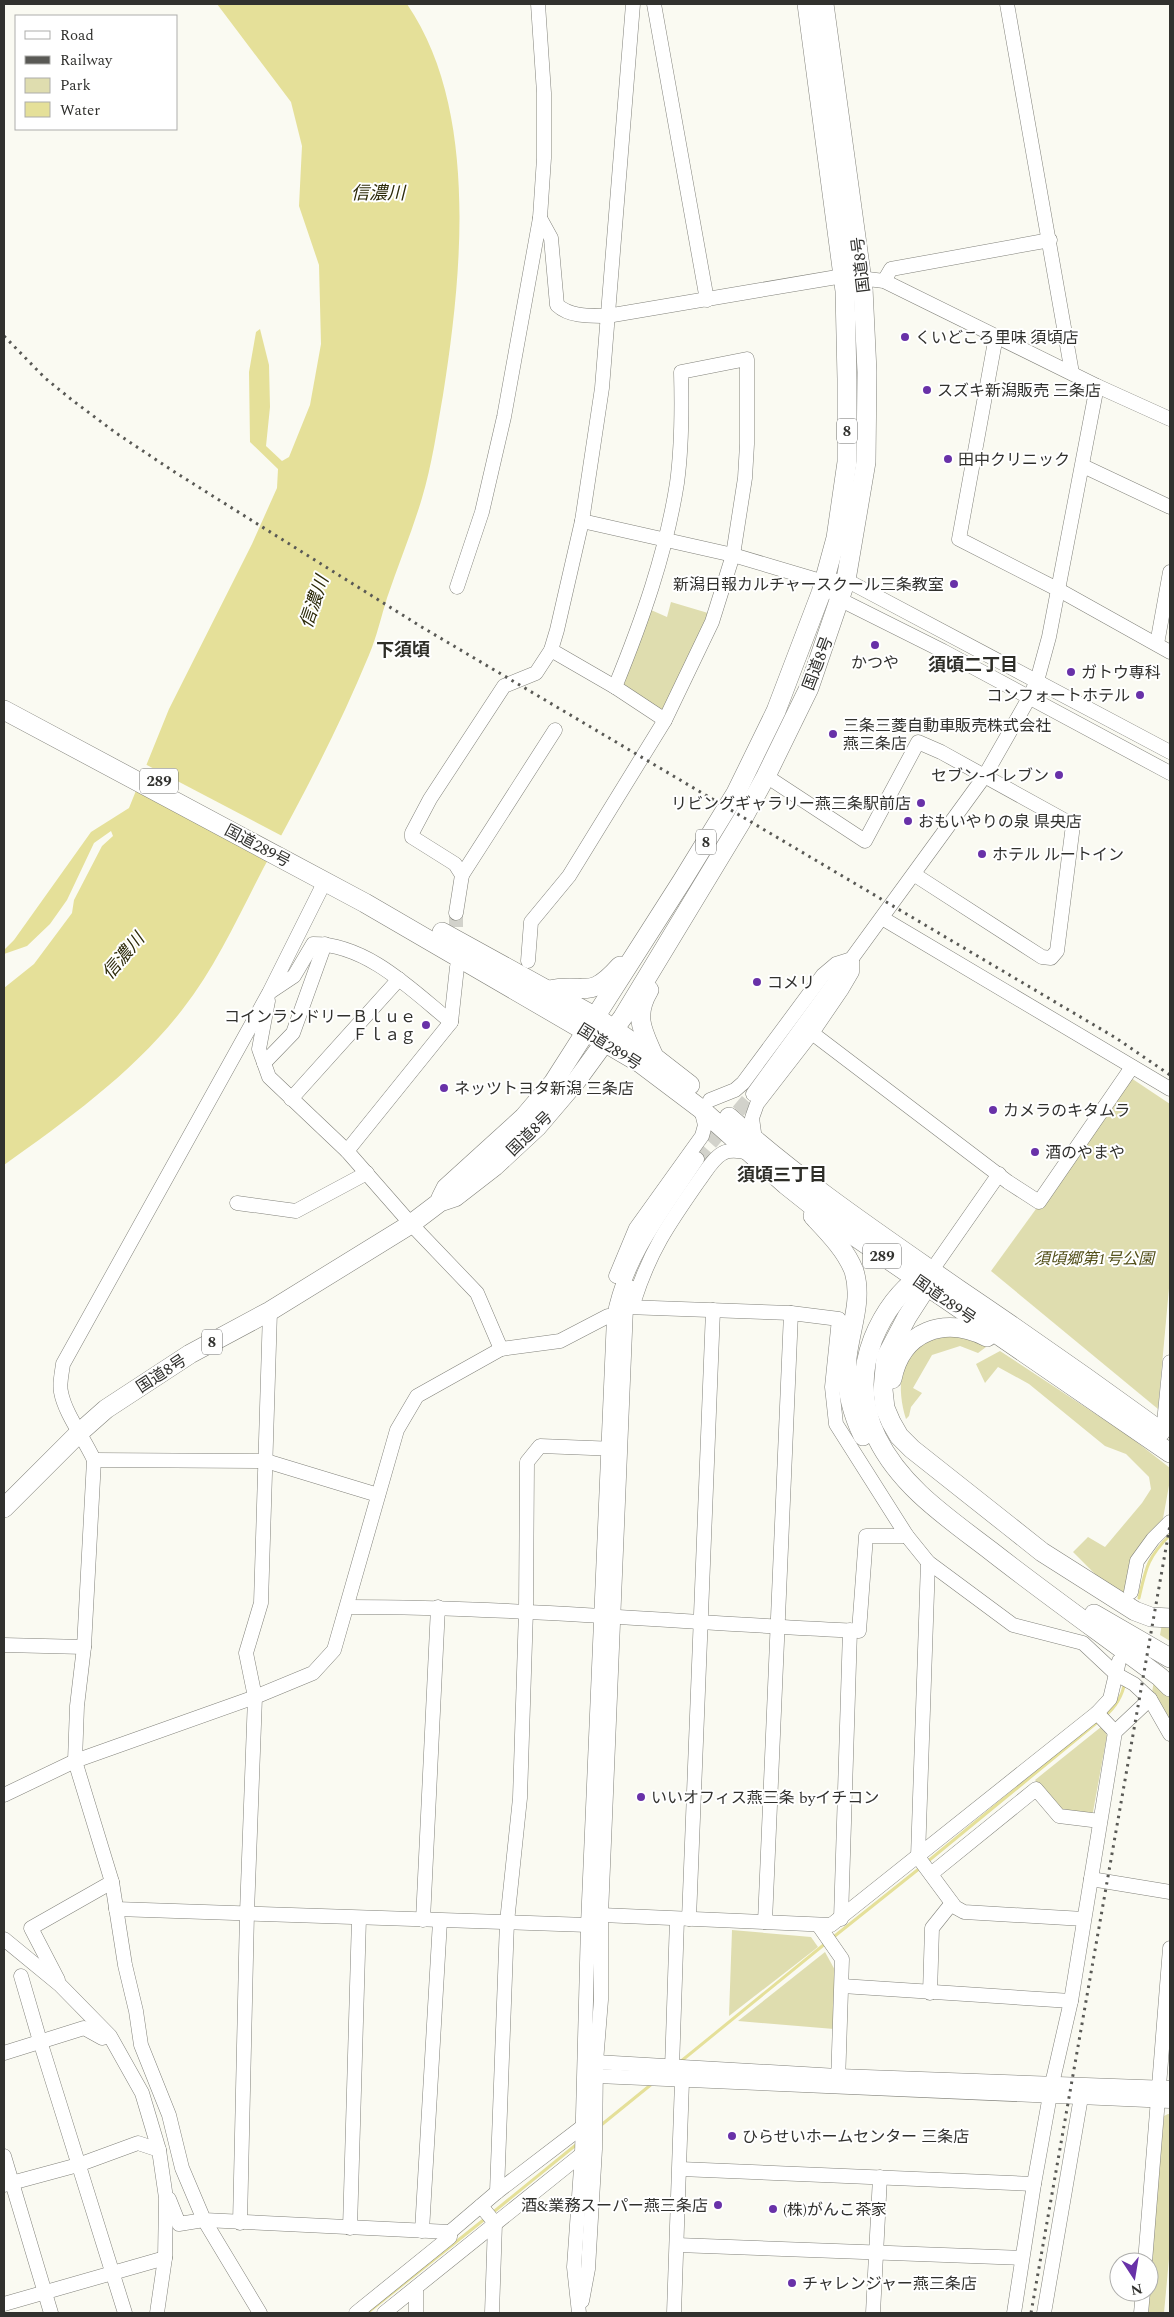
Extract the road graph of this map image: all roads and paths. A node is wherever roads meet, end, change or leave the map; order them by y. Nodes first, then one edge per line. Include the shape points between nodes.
1 (538, 4) edge
2 (634, 4) edge
3 (654, 4) edge
4 (807, 4) edge
5 (824, 4) edge
6 (1007, 4) edge
7 (540, 218) junction
8 (1050, 240) junction
9 (843, 276) junction
10 (862, 277) junction
11 (884, 281) junction
12 (707, 300) junction
13 (607, 316) junction
14 (996, 336) junction
15 (1072, 373) junction
16 (1097, 386) junction
17 (1170, 419) edge
18 (1083, 466) junction
19 (1170, 507) edge
20 (582, 521) junction
21 (665, 539) junction
22 (733, 555) junction
23 (1170, 572) edge
24 (846, 580) junction
25 (824, 582) junction
26 (457, 586) dead end
27 (1059, 590) junction
28 (839, 600) junction
29 (1157, 644) junction
30 (551, 650) junction
31 (1170, 652) edge
32 (1037, 681) junction
33 (615, 687) junction
34 (4, 698) edge
35 (1029, 698) junction
36 (4, 710) edge
37 (664, 720) junction
38 (555, 730) dead end
39 (1170, 752) edge
40 (1170, 773) edge
41 (766, 776) junction
42 (984, 777) junction
43 (316, 872) junction
44 (462, 875) junction
45 (915, 875) junction
46 (456, 912) tunnel mouth
47 (882, 918) junction
48 (670, 939) junction
49 (325, 944) junction
50 (852, 959) junction
51 (528, 961) dead end
52 (630, 963) junction
53 (457, 967) dead end
54 (398, 979) junction
55 (548, 991) junction
56 (269, 993) junction
57 (451, 1022) junction
58 (591, 1024) junction
59 (812, 1033) junction
60 (610, 1036) junction
61 (654, 1057) junction
62 (264, 1063) junction
63 (1132, 1067) junction
64 (1170, 1089) edge
65 (753, 1094) tunnel mouth
66 (291, 1099) junction
67 (705, 1104) junction
68 (752, 1147) junction
69 (347, 1151) junction
70 (697, 1159) tunnel mouth
71 (367, 1173) junction
72 (999, 1174) junction
73 (786, 1185) junction
74 (440, 1202) junction
75 (237, 1203) dead end
76 (412, 1224) junction
77 (648, 1231) junction
78 (925, 1278) junction
79 (629, 1307) junction
80 (713, 1310) junction
81 (270, 1311) junction
82 (791, 1313) junction
83 (611, 1317) junction
84 (501, 1349) junction
85 (1170, 1362) edge
86 (1058, 1377) junction
87 (76, 1427) junction
88 (1167, 1435) edge
89 (614, 1449) junction
90 (912, 1449) junction
91 (1170, 1453) edge
92 (94, 1460) junction
93 (266, 1461) junction
94 (917, 1493) junction
95 (378, 1495) junction
96 (4, 1508) edge
97 (1170, 1522) edge
98 (907, 1536) junction
99 (1042, 1552) junction
100 (928, 1562) junction
101 (1024, 1578) junction
102 (1131, 1592) dead end
103 (347, 1607) junction
104 (438, 1607) junction
105 (526, 1610) junction
106 (608, 1617) junction
107 (1170, 1618) edge
108 (700, 1622) junction
109 (779, 1626) junction
110 (850, 1630) junction
111 (4, 1645) edge
112 (84, 1647) junction
113 (1170, 1647) edge
114 (1170, 1658) edge
115 (1118, 1670) junction
116 (1170, 1687) edge
117 (255, 1697) junction
118 (1150, 1699) junction
119 (1104, 1721) junction
120 (1170, 1734) edge
121 (74, 1761) junction
122 (4, 1795) edge
123 (1100, 1821) junction
124 (925, 1865) junction
125 (1091, 1878) junction
126 (112, 1882) junction
127 (1170, 1892) edge
128 (952, 1903) junction
129 (116, 1909) junction
130 (247, 1913) junction
131 (600, 1915) junction
132 (359, 1918) junction
133 (683, 1919) junction
134 (841, 1919) junction
135 (1084, 1919) junction
136 (423, 1920) junction
137 (440, 1921) junction
138 (507, 1922) junction
139 (765, 1922) junction
140 (588, 1924) junction
141 (826, 1937) junction
142 (4, 1939) edge
143 (1170, 1948) edge
144 (21, 1976) dead end
145 (60, 1985) junction
146 (842, 1986) junction
147 (930, 1993) junction
148 (1071, 2002) junction
149 (110, 2036) junction
150 (40, 2041) junction
151 (4, 2053) edge
152 (596, 2062) junction
153 (582, 2070) junction
154 (674, 2071) junction
155 (596, 2076) junction
156 (838, 2082) junction
157 (1051, 2090) junction
158 (1165, 2094) edge
159 (1081, 2097) junction
160 (582, 2127) junction
161 (159, 2150) junction
162 (588, 2151) junction
163 (4, 2156) edge
164 (78, 2166) junction
165 (680, 2170) junction
166 (880, 2177) junction
167 (8, 2184) edge
168 (1034, 2184) junction
169 (164, 2188) junction
170 (497, 2192) junction
171 (489, 2215) junction
172 (204, 2220) junction
173 (240, 2223) junction
174 (350, 2228) junction
175 (422, 2231) junction
176 (450, 2232) junction
177 (677, 2244) junction
178 (875, 2252) junction
179 (1146, 2252) edge
180 (165, 2258) junction
181 (1022, 2258) junction
182 (112, 2272) junction
183 (416, 2288) junction
184 (45, 2292) junction
185 (4, 2304) edge
186 (1012, 2312) edge
187 (51, 2313) edge
188 (125, 2313) edge
189 (157, 2313) edge
190 (260, 2313) edge
191 (356, 2313) edge
192 (384, 2313) edge
193 (416, 2313) edge
194 (492, 2313) edge
195 (579, 2313) edge
196 (674, 2313) edge
197 (873, 2313) edge
198 (1044, 2313) edge

1 - 7 street via 544,93
2 - 13 street
3 - 12 street
4 - 9 highway, 国道8号 / 8
5 - 10 highway, 国道8号 / 8
6 - 8 street
7 - 13 street via 551,238 557,305 581,315
7 - 26 street via 504,417 482,512
8 - 11 street via 891,269
8 - 15 street
9 - 10 street
9 - 12 street
9 - 25 highway, 国道8号 / 8 via 847,462 836,538
10 - 11 street
10 - 24 highway, 国道8号 / 8 via 866,462
11 - 14 street
12 - 13 street
13 - 20 street via 602,388
14 - 15 street
14 - 27 street via 959,539
15 - 16 street
16 - 17 street
16 - 18 street
18 - 19 street
18 - 27 street
20 - 21 street
20 - 30 street
21 - 22 street
21 - 22 street via 677,482 682,372 747,359 746,470
21 - 33 street via 641,623
22 - 25 street
22 - 37 street via 712,622
23 - 29 street
24 - 25 street
24 - 28 highway, 国道8号 / 8
24 - 32 street
25 - 28 street
25 - 52 highway, 国道8号 / 8 via 793,671 748,768 722,816
27 - 29 street
27 - 32 street
28 - 35 street
28 - 41 highway, 国道8号 / 8 via 809,688
29 - 31 street
30 - 33 street
30 - 44 street via 536,673 504,686 430,799 412,833 412,837 454,864
32 - 35 street
32 - 39 street
33 - 37 street
34 - 43 highway, 国道289号 / 289
35 - 40 street
35 - 42 street
36 - 43 highway, 国道289号 / 289
37 - 51 street via 569,876 531,922
38 - 44 street
41 - 42 street via 865,841 918,742
41 - 48 highway, 国道8号 / 8
42 - 45 street
42 - 45 street via 1074,825 1057,951 1051,958 1042,957
43 - 55 highway, 国道289号 / 289
43 - 56 street
43 - 58 highway, 国道289号 / 289
44 - 46 street
45 - 47 street
47 - 50 street
47 - 63 street
48 - 60 highway, 国道8号 / 8
48 - 61 highway via 666,963 643,1000 640,1013
49 - 54 street via 347,949
49 - 56 street via 313,944 294,976
49 - 62 street via 293,1033
50 - 59 street via 852,972
50 - 65 street
50 - 67 street via 836,964 823,975 743,1083
52 - 55 highway via 619,966 598,986 587,990 562,987
52 - 58 highway, 国道8号 / 8
53 - 57 street
54 - 57 street
54 - 66 street
55 - 58 highway, 国道289号 / 289
56 - 62 street via 258,1049
56 - 87 street via 63,1364 60,1391
57 - 69 street
58 - 60 highway, 国道289号 / 289
58 - 74 highway, 国道8号 / 8 via 544,1095 446,1188
59 - 68 street via 753,1112
59 - 72 street
60 - 61 highway, 国道289号 / 289
60 - 67 highway, 国道289号 / 289 via 640,1063
60 - 74 highway, 国道8号 / 8 via 537,1127 455,1197
61 - 67 highway, 国道289号 / 289
62 - 66 street via 270,1077
63 - 64 street
63 - 72 street via 1038,1202
66 - 69 street
67 - 68 highway, 国道289号 / 289
67 - 83 street via 702,1136 636,1228 618,1271
68 - 73 highway, 国道289号 / 289
68 - 78 highway, 国道289号 / 289 via 833,1202
68 - 79 street via 724,1152 711,1163 654,1248
69 - 71 street
70 - 77 street
71 - 75 street via 296,1211
71 - 76 street
72 - 78 street
73 - 78 highway, 国道289号 / 289 via 865,1245
73 - 94 highway via 850,1261 857,1284 847,1357 851,1406 856,1422 873,1451
74 - 76 highway, 国道8号 / 8
76 - 81 highway, 国道8号 / 8
76 - 84 street via 477,1293
77 - 79 street via 636,1266
77 - 83 street via 622,1284
78 - 86 highway, 国道289号 / 289
78 - 88 highway, 国道289号 / 289
78 - 90 highway via 886,1357 883,1374 886,1408 891,1422
78 - 94 highway via 894,1303 877,1330 865,1366 863,1385 866,1411 877,1438
79 - 80 street
79 - 89 street
80 - 82 street
80 - 108 street
81 - 87 highway, 国道8号 / 8 via 190,1354
81 - 93 street
82 - 98 street via 838,1319 832,1387 836,1424
82 - 109 street
83 - 84 street via 560,1341
83 - 89 street
84 - 95 street via 417,1396 396,1430
85 - 88 street
86 - 90 highway via 974,1331 948,1326 923,1333 903,1352 892,1378 893,1408 903,1436
86 - 91 highway, 国道289号 / 289
87 - 92 street
87 - 96 highway, 国道8号 / 8
89 - 105 street via 540,1446 526,1462
89 - 106 street
90 - 99 highway
92 - 93 street
92 - 112 street
93 - 95 street
93 - 117 street via 262,1603 246,1653
94 - 101 highway
95 - 103 street
97 - 102 street via 1137,1561
98 - 100 street
98 - 110 street via 866,1536 859,1631
99 - 107 highway via 1136,1611 1151,1617
99 - 113 highway via 1103,1605 1141,1632
100 - 115 street via 1012,1625 1083,1643
100 - 124 street
101 - 114 highway
101 - 116 highway
103 - 104 street
103 - 117 street via 334,1650 324,1663 313,1673
104 - 105 street
104 - 136 street
105 - 106 street
105 - 138 street via 520,1798
106 - 108 street
106 - 131 street
106 - 140 street
108 - 109 street
108 - 133 street
109 - 110 street
109 - 139 street
110 - 134 street
111 - 112 street
112 - 121 street
115 - 118 street
115 - 119 street
117 - 121 street
117 - 130 street
118 - 119 street
118 - 120 street
119 - 123 street
119 - 124 street
121 - 122 street
121 - 126 street
123 - 124 street via 1059,1816 1036,1789
123 - 125 street
124 - 128 street
124 - 134 street
125 - 127 street
125 - 135 street
126 - 129 street
126 - 145 street via 31,1928
128 - 135 street via 964,1912
128 - 147 street via 932,1928
129 - 130 street
129 - 172 street via 141,2045 169,2115 182,2168
130 - 132 street
130 - 173 street
131 - 133 street
131 - 140 street
131 - 152 street via 601,2000
132 - 136 street
132 - 174 street
133 - 139 street
133 - 154 street
134 - 141 street via 831,1925
135 - 148 street
136 - 137 street
137 - 138 street
137 - 175 street
138 - 140 street
138 - 170 street
139 - 141 street
140 - 153 street
141 - 146 street via 842,1959
142 - 145 street
143 - 158 street
144 - 150 street
145 - 149 street
146 - 147 street
146 - 156 street
147 - 148 street
148 - 157 street
149 - 150 street via 102,2038 84,2028
149 - 161 street via 142,2093
150 - 151 street
150 - 164 street
152 - 153 street
152 - 154 street
152 - 155 street
153 - 155 street
153 - 160 street
154 - 155 street via 649,2079
154 - 156 street
154 - 165 street
155 - 162 street via 596,2120
156 - 157 street
157 - 158 street
157 - 159 street
157 - 168 street
158 - 159 street
158 - 179 street
159 - 198 street
160 - 162 street
160 - 170 street
161 - 164 street via 138,2144
161 - 169 street
162 - 171 street
162 - 195 street via 574,2267
163 - 167 street
164 - 167 street
164 - 182 street
165 - 166 street
165 - 177 street
166 - 168 street
166 - 178 street
167 - 184 street
168 - 181 street
169 - 172 street via 179,2224
169 - 180 street
170 - 171 street
171 - 176 street
171 - 183 street
171 - 194 street
172 - 173 street
172 - 190 street
173 - 174 street
174 - 175 street
175 - 176 street
176 - 191 street via 450,2237
177 - 178 street
177 - 196 street
178 - 181 street
178 - 197 street
180 - 182 street
180 - 189 street
181 - 186 street
182 - 184 street
182 - 188 street
183 - 192 street
183 - 193 street
184 - 185 street
184 - 187 street

